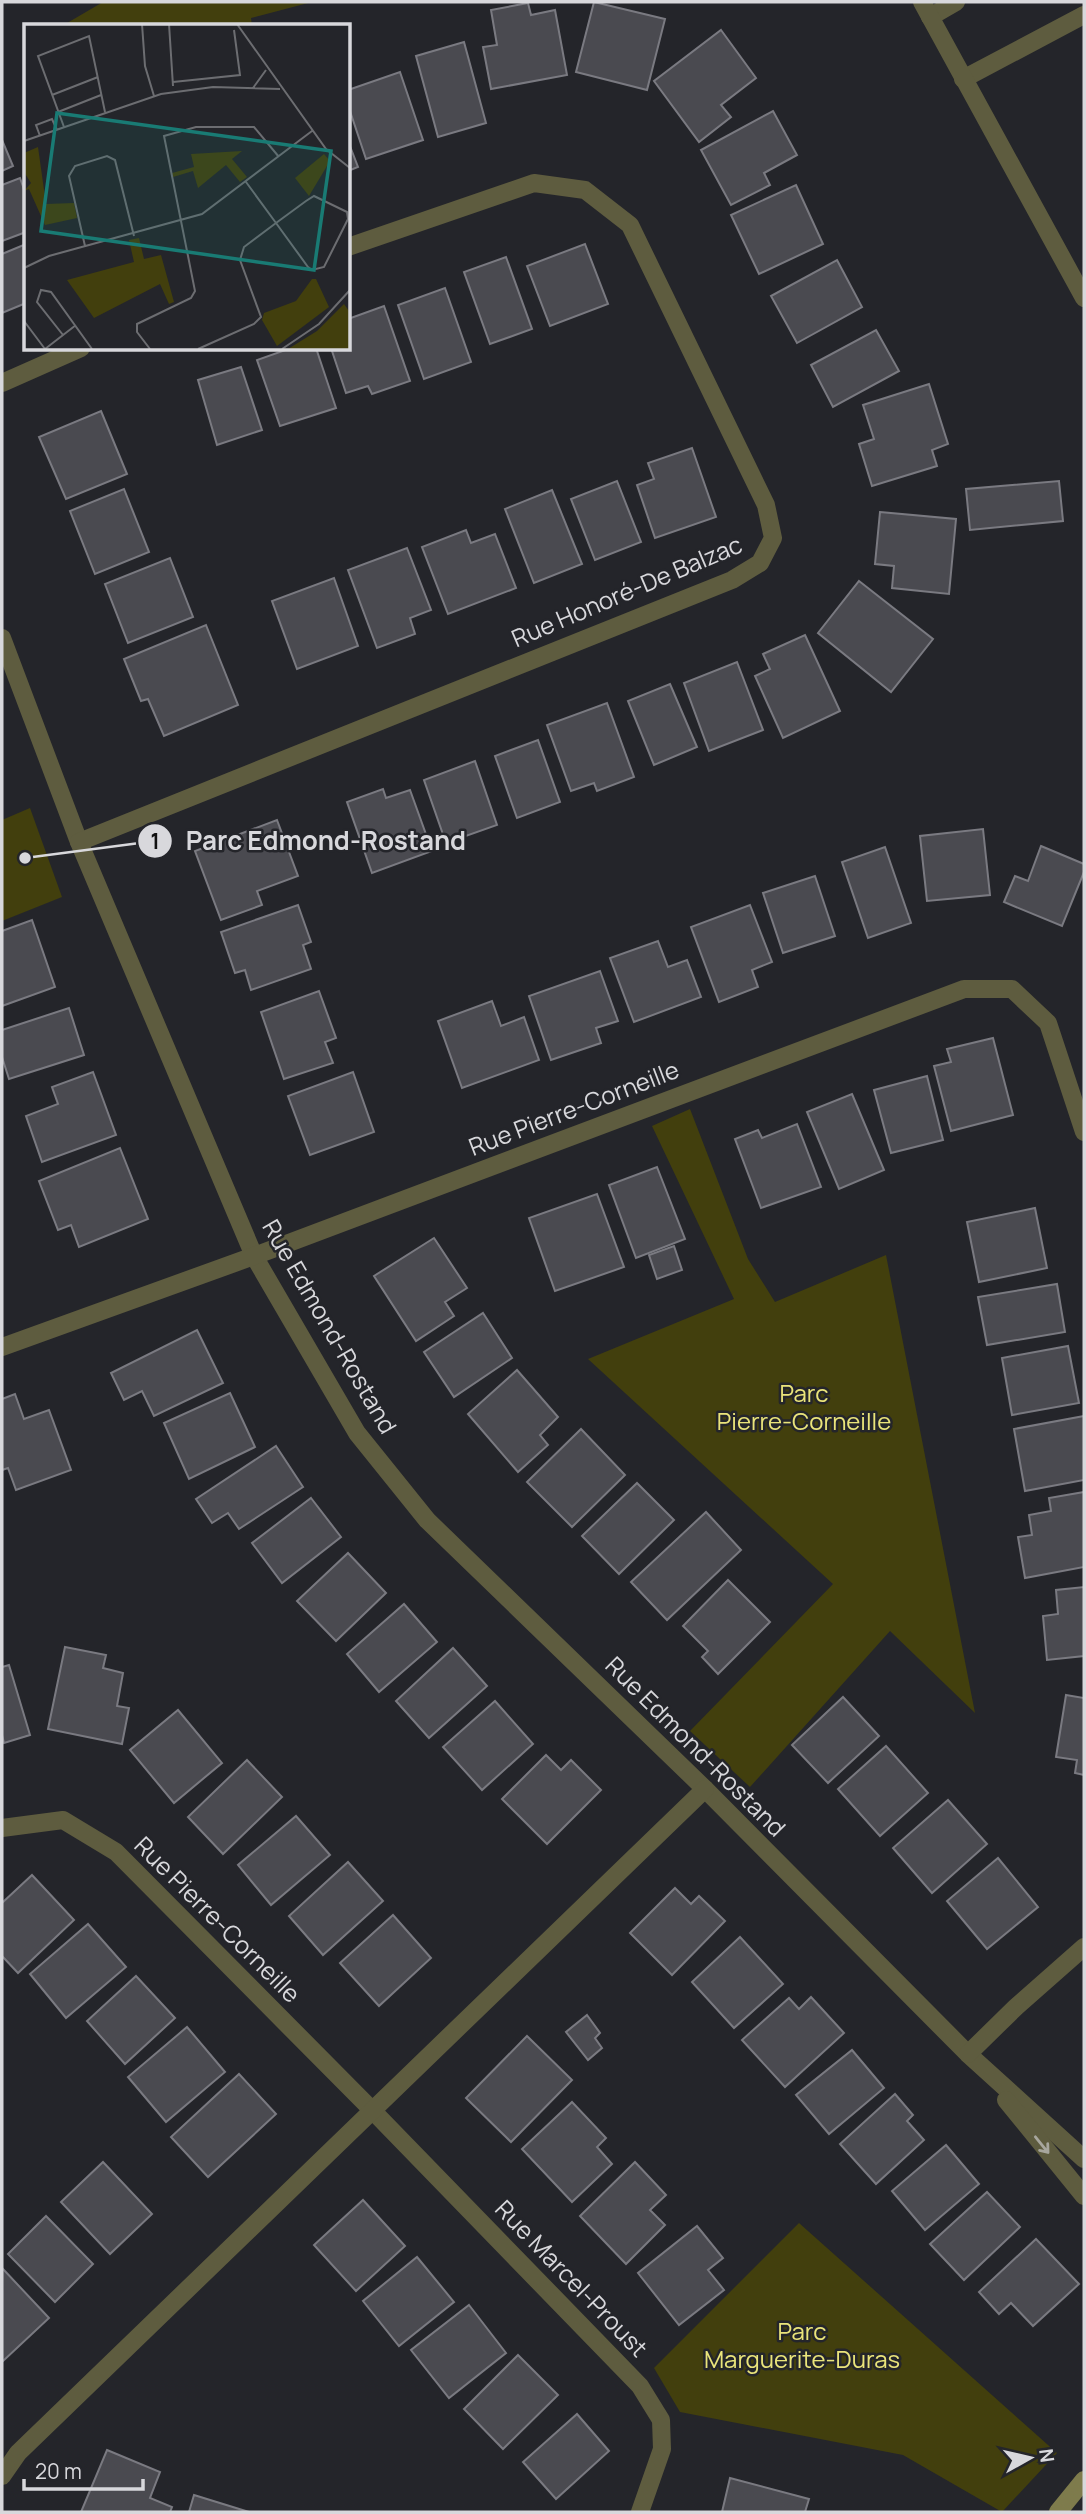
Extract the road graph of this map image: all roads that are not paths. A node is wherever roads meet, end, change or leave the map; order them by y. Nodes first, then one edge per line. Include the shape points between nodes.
1 (956, 2) edge
2 (926, 9) edge
3 (1084, 15) edge
4 (963, 79) junction
5 (350, 246) edge
6 (1084, 298) edge
7 (76, 350) edge
8 (2, 383) edge
9 (2, 638) edge
10 (79, 842) junction
11 (1084, 1132) edge
12 (254, 1256) junction
13 (2, 1347) edge
14 (705, 1790) junction
15 (2, 1828) edge
16 (1084, 1947) edge
17 (968, 2054) junction
18 (372, 2110) junction
19 (1084, 2159) edge
20 (1084, 2196) edge
21 (2, 2476) edge
22 (1084, 2480) edge
23 (640, 2512) edge
24 (1058, 2512) edge

1 - 2 street
2 - 4 street
3 - 4 street
4 - 6 street
5 - 10 street, Rue Honoré-De Balzac via 534,183 584,190 630,225 766,505 774,538 760,563 732,580
7 - 8 street
9 - 10 street, Rue Edmond-Rostand
10 - 12 street, Rue Edmond-Rostand
11 - 12 street, Rue Pierre-Corneille via 1048,1023 1012,989 964,989
12 - 13 street, Rue Pierre-Corneille
12 - 14 street, Rue Edmond-Rostand via 358,1433 428,1520
14 - 17 street, Rue Edmond-Rostand
14 - 18 street
15 - 18 street, Rue Pierre-Corneille via 63,1820 116,1852
16 - 17 street
17 - 19 street, Rue Edmond-Rostand
17 -> 20 street, Rue Edmond-Rostand
18 - 21 street via 18,2453
18 - 23 street, Rue Marcel-Proust via 640,2386 661,2420 662,2449
22 - 24 street

